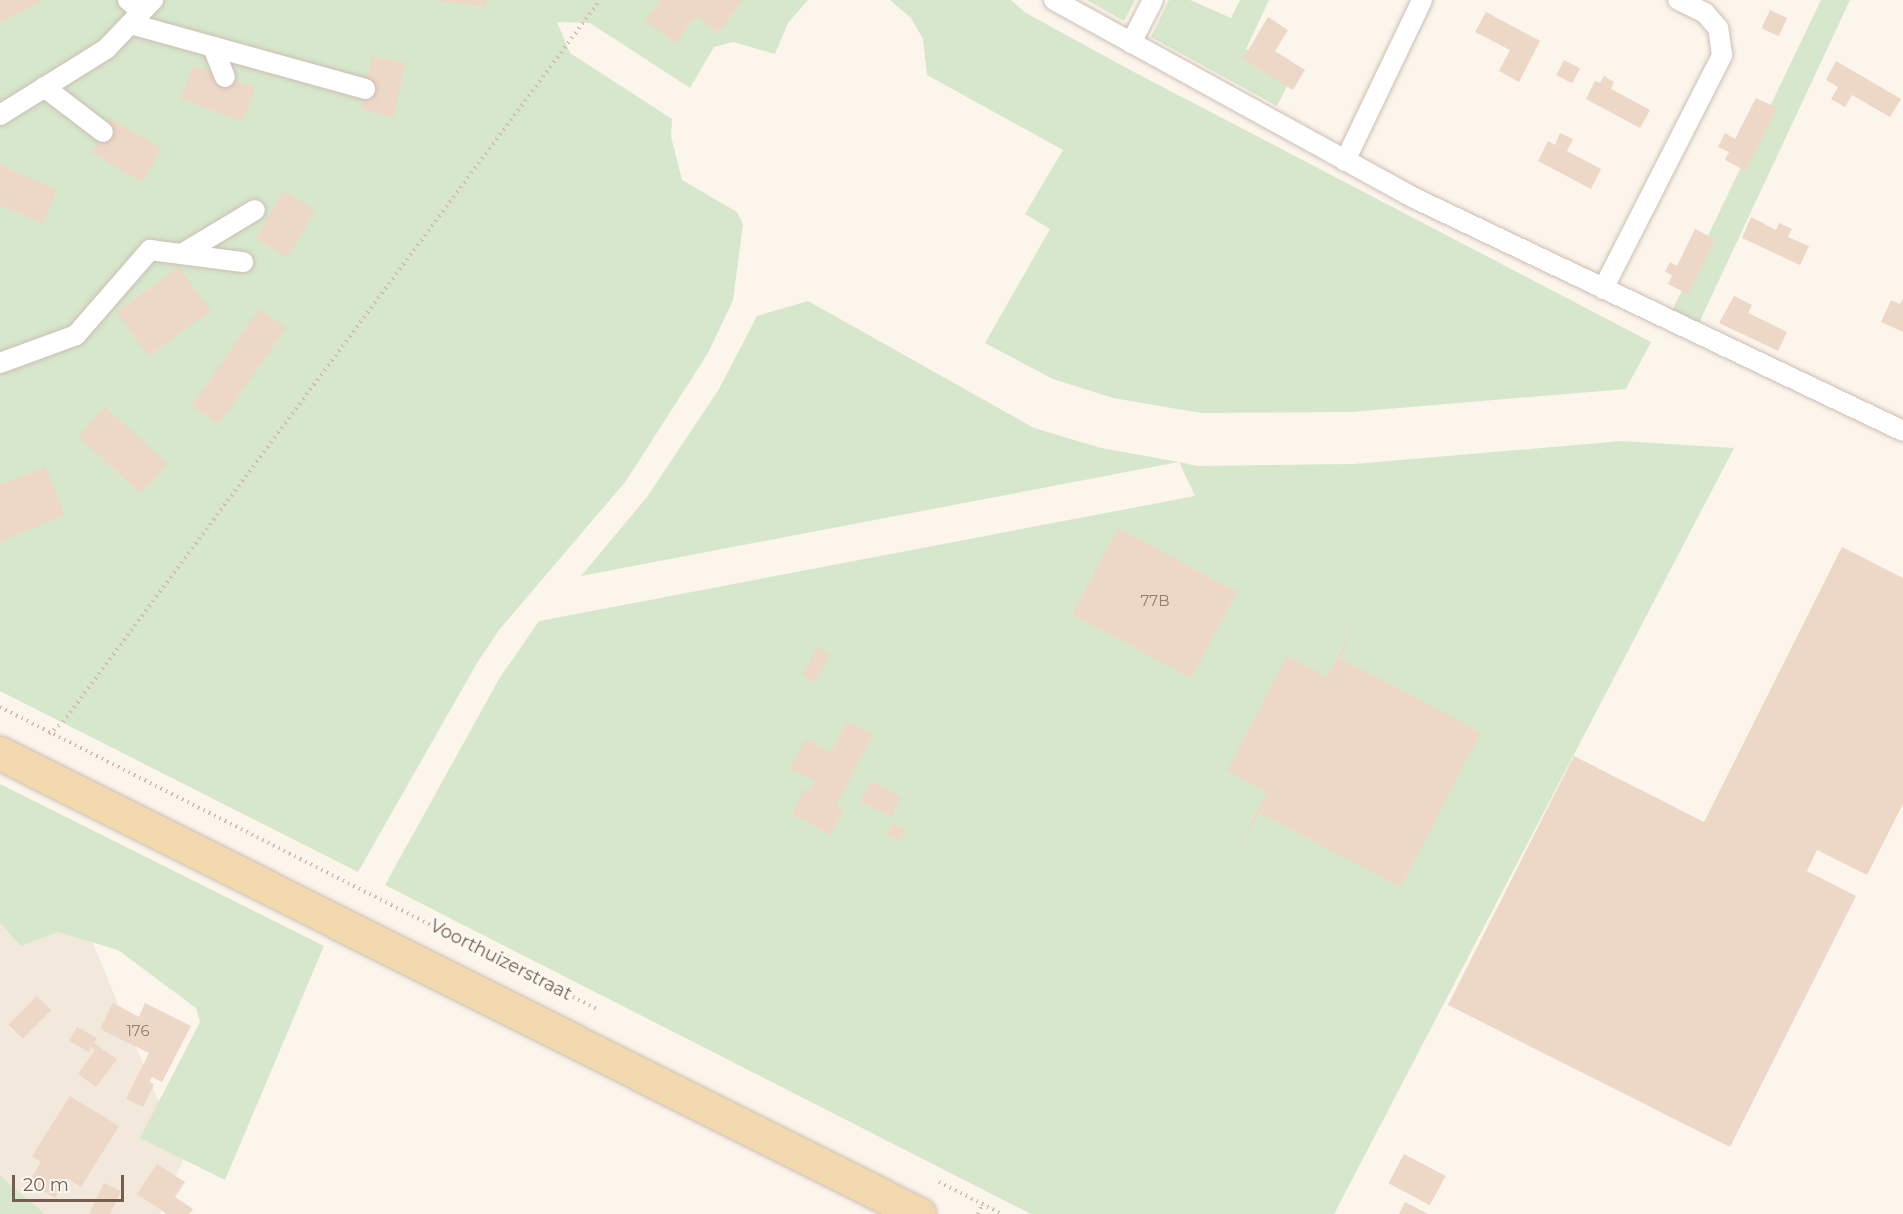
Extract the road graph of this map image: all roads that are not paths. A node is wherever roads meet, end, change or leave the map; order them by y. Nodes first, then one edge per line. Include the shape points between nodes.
1 (1054, 0) edge
2 (1153, 0) edge
3 (1422, 0) edge
4 (1678, 0) edge
5 (139, 9) edge
6 (1131, 43) junction
7 (214, 50) junction
8 (225, 76) dead end
9 (44, 87) junction
10 (365, 89) dead end
11 (0, 115) edge
12 (104, 132) dead end
13 (1345, 161) junction
14 (255, 210) dead end
15 (183, 254) junction
16 (243, 262) dead end
17 (1603, 289) junction
18 (0, 363) edge
19 (1903, 431) edge
20 (0, 753) edge
21 (919, 1214) edge

1 - 6 lane
2 - 6 lane
3 - 13 lane
4 - 17 lane via 1705,14 1718,28 1722,55
5 - 7 lane
5 - 9 lane via 106,49
6 - 13 lane
7 - 8 lane
7 - 10 lane
9 - 11 lane
9 - 12 lane
13 - 17 lane
14 - 15 lane
15 - 16 lane
15 - 18 lane via 150,250 76,335
17 - 19 lane
20 - 21 main road

